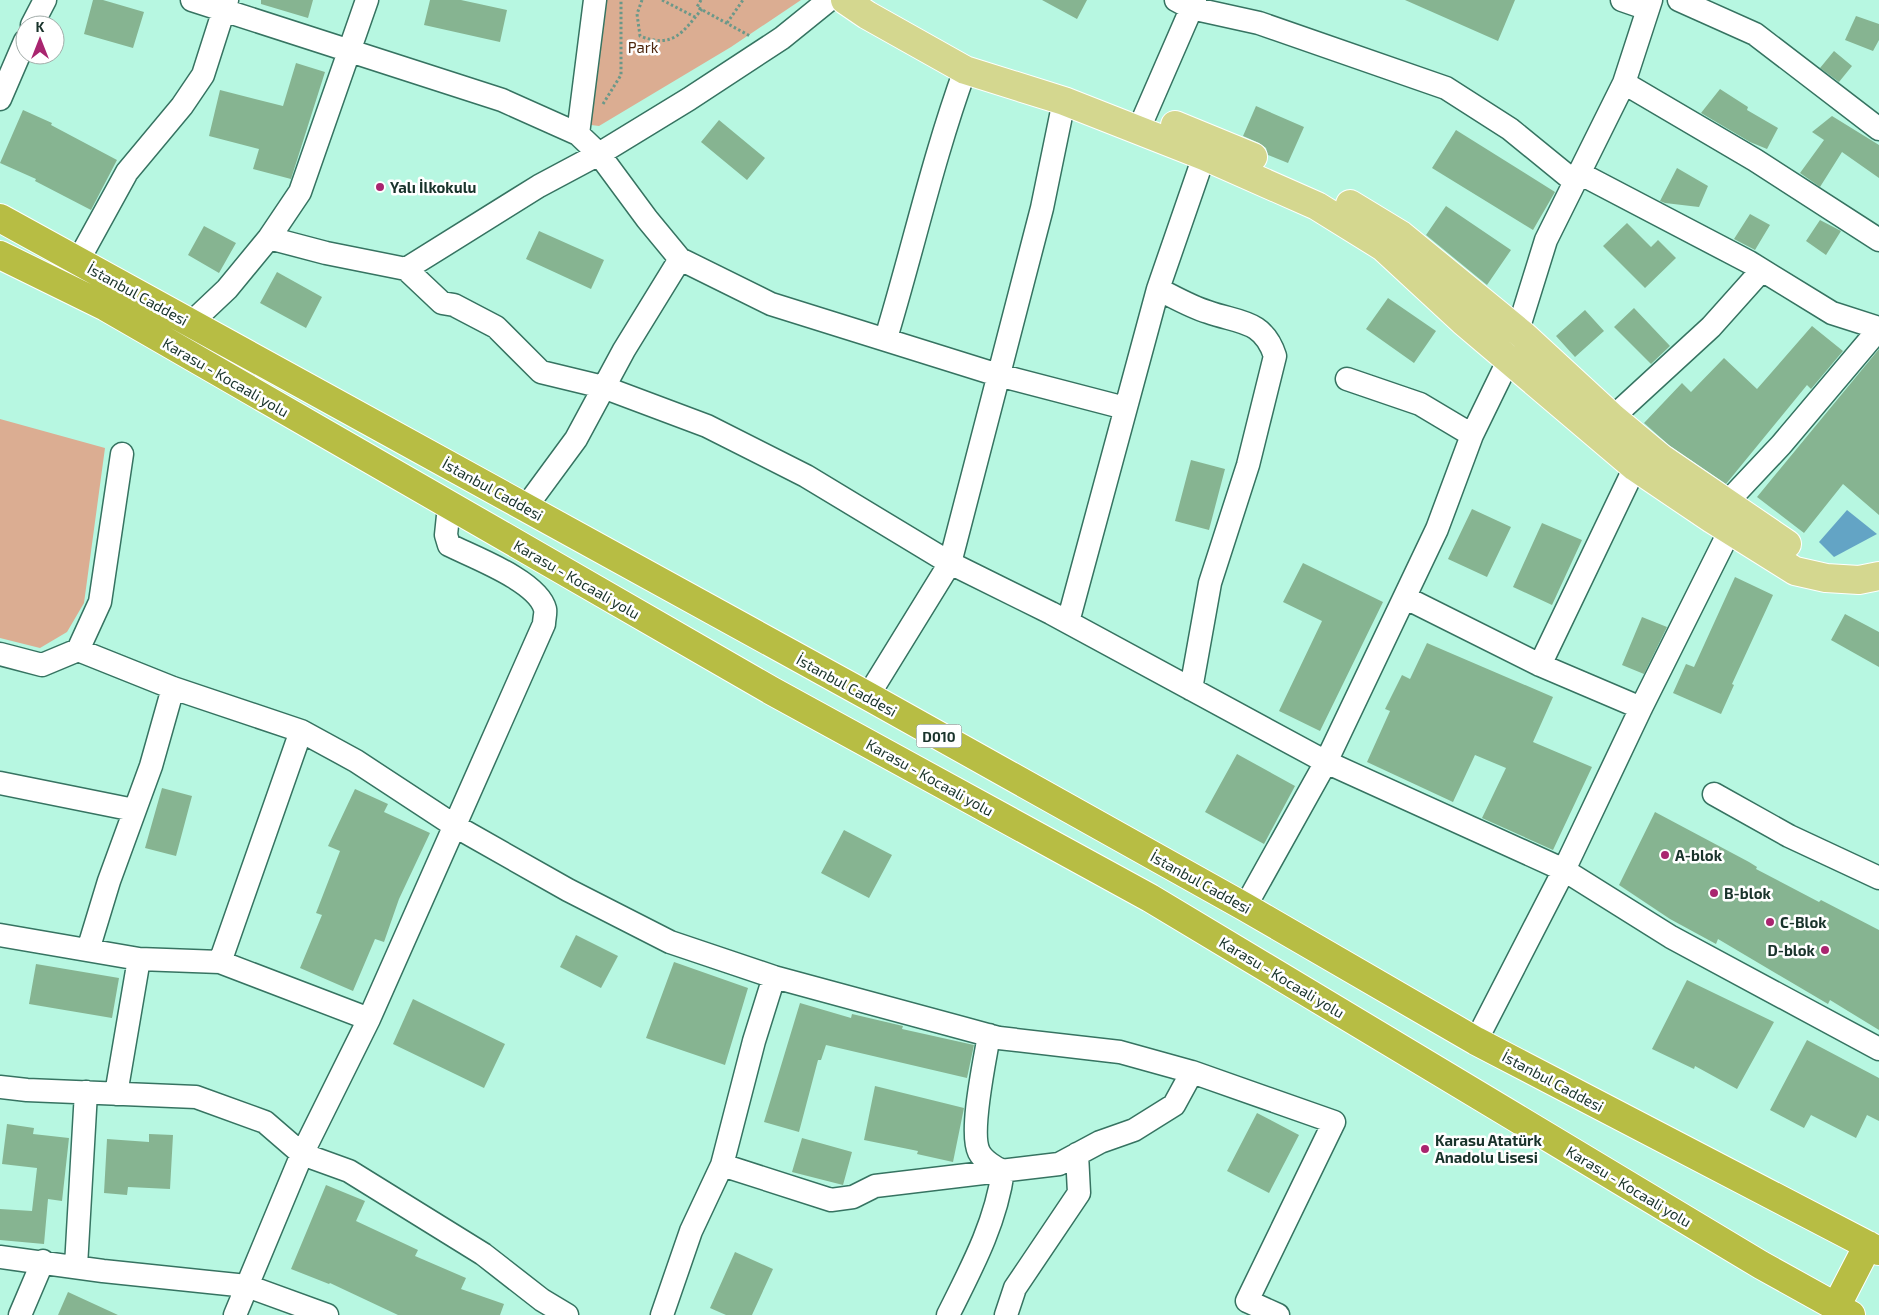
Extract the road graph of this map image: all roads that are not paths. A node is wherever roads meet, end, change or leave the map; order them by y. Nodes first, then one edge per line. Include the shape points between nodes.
1 (45, 0) edge
2 (192, 0) edge
3 (367, 0) edge
4 (595, 0) edge
5 (829, 0) edge
6 (845, 0) edge
7 (878, 0) edge
8 (1622, 0) edge
9 (1679, 0) edge
10 (1188, 3) edge
11 (225, 5) edge
12 (1650, 5) edge
13 (37, 15) edge
14 (351, 51) junction
15 (15, 64) edge
16 (965, 70) junction
17 (1624, 84) junction
18 (0, 99) edge
19 (1064, 101) junction
20 (1142, 122) junction
21 (1879, 129) edge
22 (578, 134) junction
23 (599, 154) junction
24 (1204, 156) junction
25 (1577, 177) junction
26 (0, 218) edge
27 (269, 238) junction
28 (1879, 240) edge
29 (0, 255) edge
30 (680, 260) junction
31 (78, 261) junction
32 (406, 269) junction
33 (1762, 270) junction
34 (1158, 289) junction
35 (191, 323) junction
36 (1879, 329) edge
37 (1518, 330) junction
38 (886, 338) junction
39 (1509, 359) junction
40 (998, 375) junction
41 (1348, 379) dead end
42 (603, 388) junction
43 (1125, 408) junction
44 (1604, 426) junction
45 (1472, 435) junction
46 (122, 454) dead end
47 (1635, 467) junction
48 (449, 506) junction
49 (526, 508) junction
50 (1723, 517) junction
51 (1879, 557) edge
52 (950, 563) junction
53 (1879, 576) edge
54 (1406, 598) junction
55 (1068, 622) junction
56 (78, 650) junction
57 (0, 654) edge
58 (1540, 664) junction
59 (173, 688) junction
60 (1191, 689) junction
61 (868, 696) junction
62 (1641, 708) junction
63 (302, 731) junction
64 (1326, 762) junction
65 (0, 783) edge
66 (1714, 794) dead end
67 (134, 810) junction
68 (456, 826) junction
69 (1564, 870) junction
70 (1879, 878) edge
71 (1245, 907) junction
72 (0, 935) edge
73 (88, 950) junction
74 (139, 959) junction
75 (220, 962) junction
76 (774, 977) junction
77 (369, 1019) junction
78 (989, 1036) junction
79 (1476, 1041) junction
80 (1879, 1049) edge
81 (1192, 1072) junction
82 (0, 1086) edge
83 (86, 1092) junction
84 (116, 1094) junction
85 (302, 1154) junction
86 (1077, 1154) junction
87 (722, 1165) junction
88 (1003, 1172) junction
89 (1875, 1246) edge
90 (0, 1257) edge
91 (43, 1261) junction
92 (76, 1266) junction
93 (248, 1286) junction
94 (1842, 1312) edge
95 (20, 1315) edge
96 (235, 1315) edge
97 (327, 1315) edge
98 (567, 1315) edge
99 (662, 1315) edge
100 (948, 1315) edge
101 (1006, 1315) edge
102 (1278, 1315) edge

1 - 13 street
2 - 11 street
3 - 14 street
4 - 22 street
5 - 23 street via 770,47
6 - 16 main road
7 - 20 main road via 973,57 1076,88
8 - 12 street
9 - 21 street via 1755,34
10 - 20 street
10 - 25 street via 1259,23 1446,88 1510,128
11 - 14 street
11 - 31 street via 203,75 182,106 127,172
12 - 17 street
14 - 22 street via 502,100
14 - 27 street via 300,192
15 - 18 street
16 - 19 main road
16 - 38 street via 944,129
17 - 25 street
17 - 28 street via 1738,149
19 - 20 main road
19 - 40 street via 1042,208
20 - 24 main road
20 - 37 main road via 1214,140 1326,190 1402,236
22 - 23 street
23 - 30 street
23 - 32 street via 539,186
24 - 34 street
24 - 39 main road via 1317,206 1383,247
25 - 33 street
25 - 37 street via 1546,240
26 - 31 highway, İstanbul Caddesi / D010
27 - 32 street
27 - 35 street via 227,289
29 - 48 highway, Karasu - Kocaali yolu / D010 via 106,308
30 - 38 street via 771,304
30 - 42 street
31 - 35 highway, İstanbul Caddesi / D010
32 - 42 street via 442,303 454,305 496,327 541,372
33 - 36 street via 1832,312
33 - 44 street via 1711,327
34 - 43 street
34 - 60 street via 1207,312 1248,322 1271,343 1275,356 1248,465 1210,583
35 - 49 highway, İstanbul Caddesi / D010
36 - 50 street
37 - 39 street
37 - 44 main road
38 - 40 street
39 - 44 main road
39 - 45 street
40 - 43 street
40 - 52 street
41 - 45 street via 1420,404
42 - 49 street via 576,439
42 - 52 street via 707,426 806,476
43 - 55 street
44 - 47 main road
44 - 50 main road via 1661,458
45 - 54 street via 1437,529
46 - 56 street via 100,602
47 - 50 main road
47 - 58 street
48 - 68 street via 446,535 449,545 518,579 539,596 546,609 544,624
48 - 94 highway, Karasu - Kocaali yolu / D010 via 772,691 1150,898
49 - 61 highway, İstanbul Caddesi / D010
50 - 51 main road via 1811,561 1847,566
50 - 53 main road via 1796,571 1842,579
50 - 62 street
52 - 55 street
52 - 61 street
54 - 58 street
54 - 64 street
55 - 60 street
56 - 57 street via 42,665
56 - 59 street
58 - 62 street
59 - 63 street
59 - 67 street via 151,766
60 - 64 street
61 - 71 highway, İstanbul Caddesi / D010
62 - 69 street
63 - 68 street via 356,761
63 - 75 street
64 - 69 street
64 - 71 street
65 - 67 street
66 - 70 street via 1789,836
67 - 73 street
68 - 76 street via 568,890 670,942
68 - 77 street
69 - 79 street
69 - 80 street via 1671,936
71 - 79 highway, İstanbul Caddesi / D010
72 - 73 street
73 - 74 street
74 - 75 street
74 - 84 street
75 - 77 street
76 - 78 street
76 - 87 street
77 - 85 street
78 - 81 street via 1120,1052
78 - 88 street via 975,1136 980,1152
79 - 89 highway, İstanbul Caddesi / D010
81 - 86 street via 1174,1105 1134,1130
81 - 102 street via 1334,1122 1247,1301
82 - 83 street
83 - 84 street
83 - 92 street
84 - 85 street via 196,1097 265,1122
85 - 93 street
85 - 98 street via 349,1171 483,1254 542,1300
86 - 88 street via 1060,1164
86 - 101 street via 1079,1193 1015,1288
87 - 88 street via 831,1200 853,1197 876,1186
87 - 99 street via 692,1231
88 - 100 street via 999,1199 973,1266
89 - 94 highway
90 - 91 street
91 - 92 street
91 - 95 street
92 - 93 street
93 - 96 street
93 - 97 street

